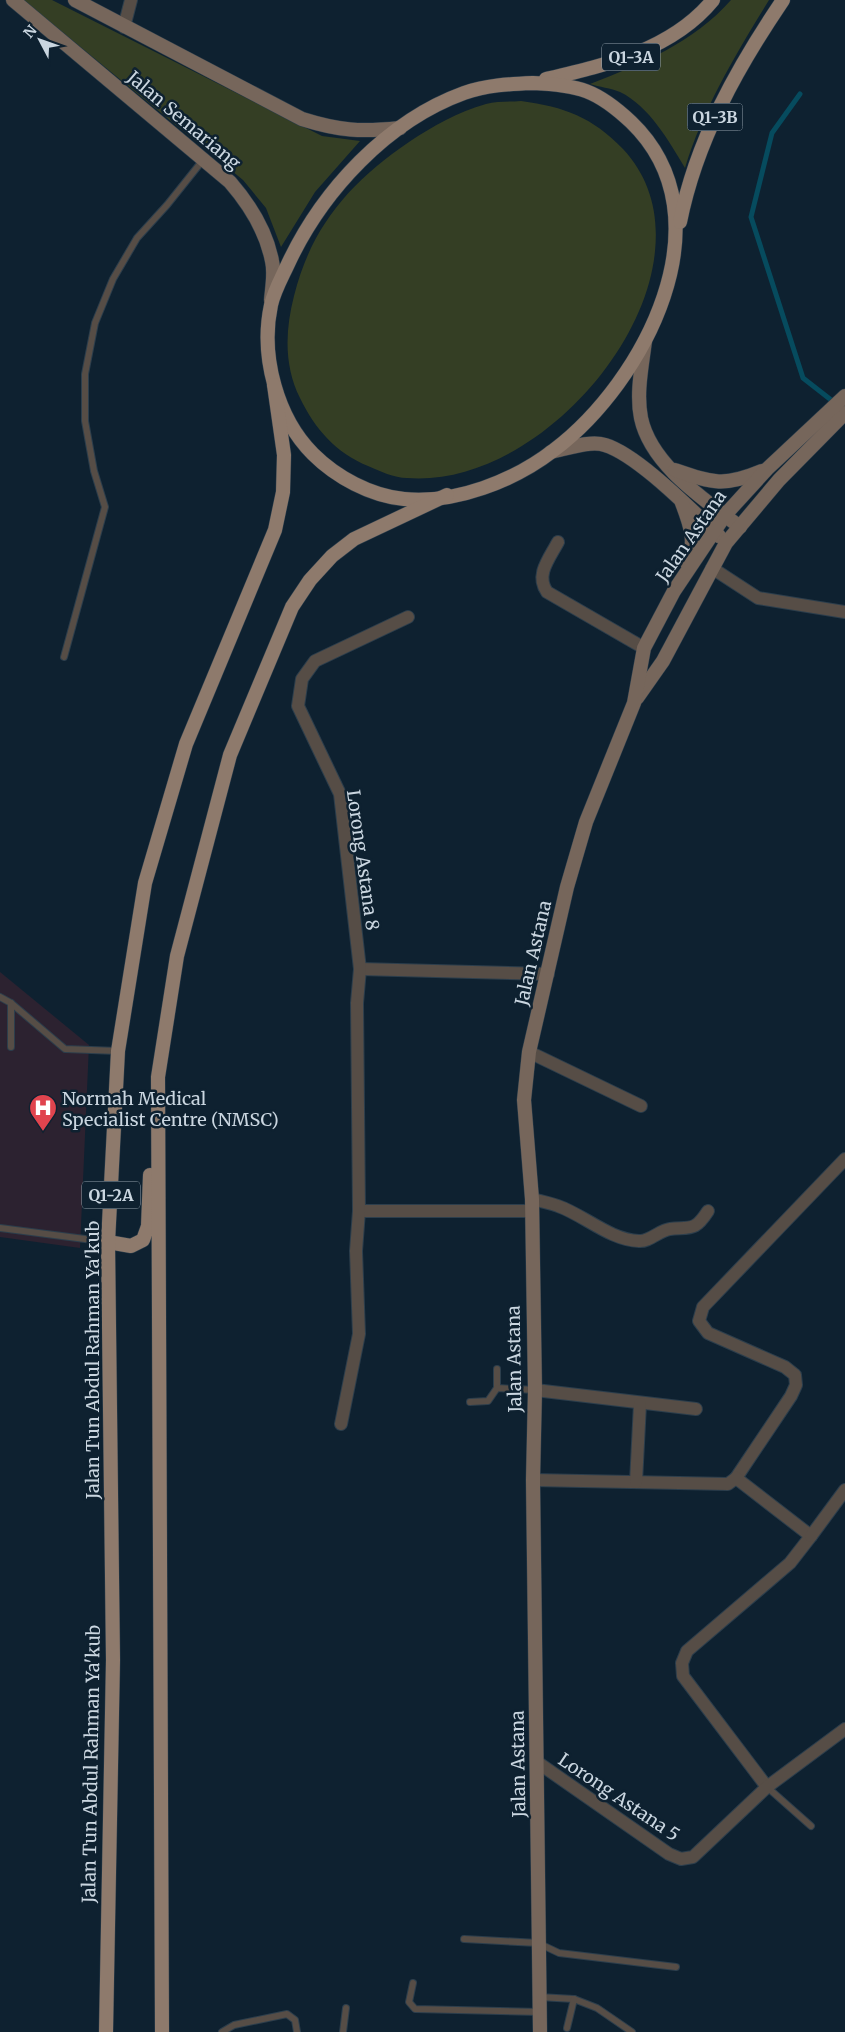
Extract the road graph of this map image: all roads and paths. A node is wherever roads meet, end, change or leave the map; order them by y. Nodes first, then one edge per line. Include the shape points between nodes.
1 (13, 0) edge
2 (75, 0) edge
3 (131, 0) edge
4 (713, 0) edge
5 (783, 0) edge
6 (124, 27) junction
7 (533, 82) junction
8 (400, 128) junction
9 (203, 160) junction
10 (675, 246) junction
11 (271, 303) junction
12 (645, 341) junction
13 (274, 385) junction
14 (845, 396) edge
15 (836, 416) edge
16 (552, 452) junction
17 (767, 469) junction
18 (672, 470) junction
19 (447, 495) junction
20 (680, 499) junction
21 (724, 515) junction
22 (740, 527) junction
23 (713, 531) junction
24 (558, 542) dead end
25 (726, 543) junction
26 (712, 568) junction
27 (674, 591) junction
28 (845, 612) edge
29 (408, 617) dead end
30 (644, 648) junction
31 (64, 657) dead end
32 (634, 703) junction
33 (360, 969) junction
34 (548, 974) junction
35 (0, 997) edge
36 (11, 1003) junction
37 (11, 1047) dead end
38 (118, 1051) junction
39 (529, 1052) junction
40 (158, 1077) junction
41 (641, 1106) dead end
42 (845, 1160) edge
43 (532, 1205) junction
44 (360, 1211) junction
45 (708, 1211) dead end
46 (0, 1228) edge
47 (108, 1242) junction
48 (497, 1369) dead end
49 (497, 1388) junction
50 (534, 1390) junction
51 (470, 1402) dead end
52 (640, 1404) junction
53 (696, 1409) dead end
54 (341, 1424) dead end
55 (736, 1478) junction
56 (533, 1480) junction
57 (636, 1482) junction
58 (845, 1490) edge
59 (811, 1536) junction
60 (845, 1729) edge
61 (537, 1762) junction
62 (767, 1787) junction
63 (812, 1826) dead end
64 (464, 1939) dead end
65 (538, 1943) junction
66 (676, 1967) dead end
67 (413, 1983) dead end
68 (539, 1997) junction
69 (574, 1999) junction
70 (346, 2008) dead end
71 (540, 2012) junction
72 (567, 2028) dead end
73 (106, 2032) edge
74 (162, 2032) edge
75 (222, 2032) edge
76 (297, 2032) edge
77 (343, 2032) edge
78 (540, 2032) edge
79 (632, 2032) edge

1 - 9 main road, Jalan Semariang
2 - 6 main road
3 - 6 street
4 - 7 main road, Q1-3A via 672,35 630,58
5 - 10 main road, Q1-3B via 760,34 708,130 695,163
6 - 8 main road via 302,118 331,128 362,132
7 - 8 main road via 464,93 424,112
7 - 10 main road via 570,85 591,92 642,133 672,191 676,215
8 - 11 main road via 345,177 311,220 294,249
9 - 11 main road, Jalan Semariang via 230,182 257,217 273,262
9 - 31 lane via 137,238 113,279 95,323 85,374 85,421 94,471 105,507
10 - 12 main road via 665,291
11 - 13 main road via 268,350
12 - 16 main road via 599,405
12 - 18 main road via 640,386 641,417 654,448
13 - 19 main road via 294,430 329,469 361,486 401,499 434,499
13 - 38 main road, Jalan Tun Abdul Rahman Ya'kub / Q1-2A via 284,455 283,492 275,530 186,744 145,883
14 - 15 main road, Jalan Astana
15 - 17 main road, Jalan Astana
15 - 22 main road, Jalan Astana
16 - 19 main road via 499,483
16 - 20 main road via 603,444 622,453
17 - 18 main road via 738,481 713,483
17 - 21 main road, Jalan Astana
18 - 21 main road
19 - 40 main road via 354,539 332,556 292,607 230,755 177,956
20 - 23 main road
20 - 27 main road via 693,538 692,553
21 - 22 main road
21 - 23 main road, Jalan Astana
22 - 25 main road, Jalan Astana
23 - 25 main road
23 - 27 main road, Jalan Astana
24 - 30 street via 542,572 541,584 547,592
25 - 26 main road, Jalan Astana
26 - 28 street via 758,598
26 - 32 main road, Jalan Astana via 663,661
27 - 30 main road, Jalan Astana
29 - 33 street, Lorong Astana 8 via 315,661 302,679 298,706 340,794
30 - 32 main road, Jalan Astana
32 - 34 main road, Jalan Astana via 586,822 567,887
33 - 34 street
33 - 44 street, Lorong Astana 8 via 357,1003
34 - 39 main road, Jalan Astana
35 - 36 lane
36 - 37 lane
36 - 38 lane via 65,1049
38 - 47 main road, Jalan Tun Abdul Rahman Ya'kub / Q1-2A
39 - 41 street
39 - 43 main road, Jalan Astana via 524,1100
40 - 47 main road via 152,1105 148,1226 143,1240 132,1246
40 - 74 main road
42 - 55 street via 703,1307 699,1321 708,1333 785,1367 795,1375 796,1385 791,1396
43 - 44 street
43 - 45 street via 559,1206 608,1231 641,1242 668,1229 699,1225
43 - 50 main road, Jalan Astana
44 - 54 street, Lorong Astana 8 via 356,1251 359,1334
46 - 47 lane
47 - 73 main road, Jalan Tun Abdul Rahman Ya'kub / Q1-2A via 113,1660
48 - 49 lane
49 - 50 lane
49 - 51 lane via 488,1401
50 - 52 street
50 - 56 main road, Jalan Astana
52 - 53 street
52 - 57 street
55 - 57 street via 728,1484
55 - 59 street
56 - 57 street
56 - 61 main road, Jalan Astana
58 - 59 street
59 - 62 street via 790,1563 687,1651 682,1663 683,1676
60 - 62 street, Lorong Astana 5
61 - 62 street, Lorong Astana 5 via 669,1854 682,1859 694,1857
61 - 65 main road, Jalan Astana
62 - 63 lane
64 - 65 lane
65 - 66 lane via 559,1952
65 - 68 main road, Jalan Astana
67 - 71 lane via 409,2002 414,2009
68 - 69 lane
68 - 71 main road, Jalan Astana
69 - 72 lane
69 - 79 lane via 597,2008
70 - 77 lane
71 - 78 main road, Jalan Astana
75 - 76 lane via 234,2025 287,2014 295,2020

